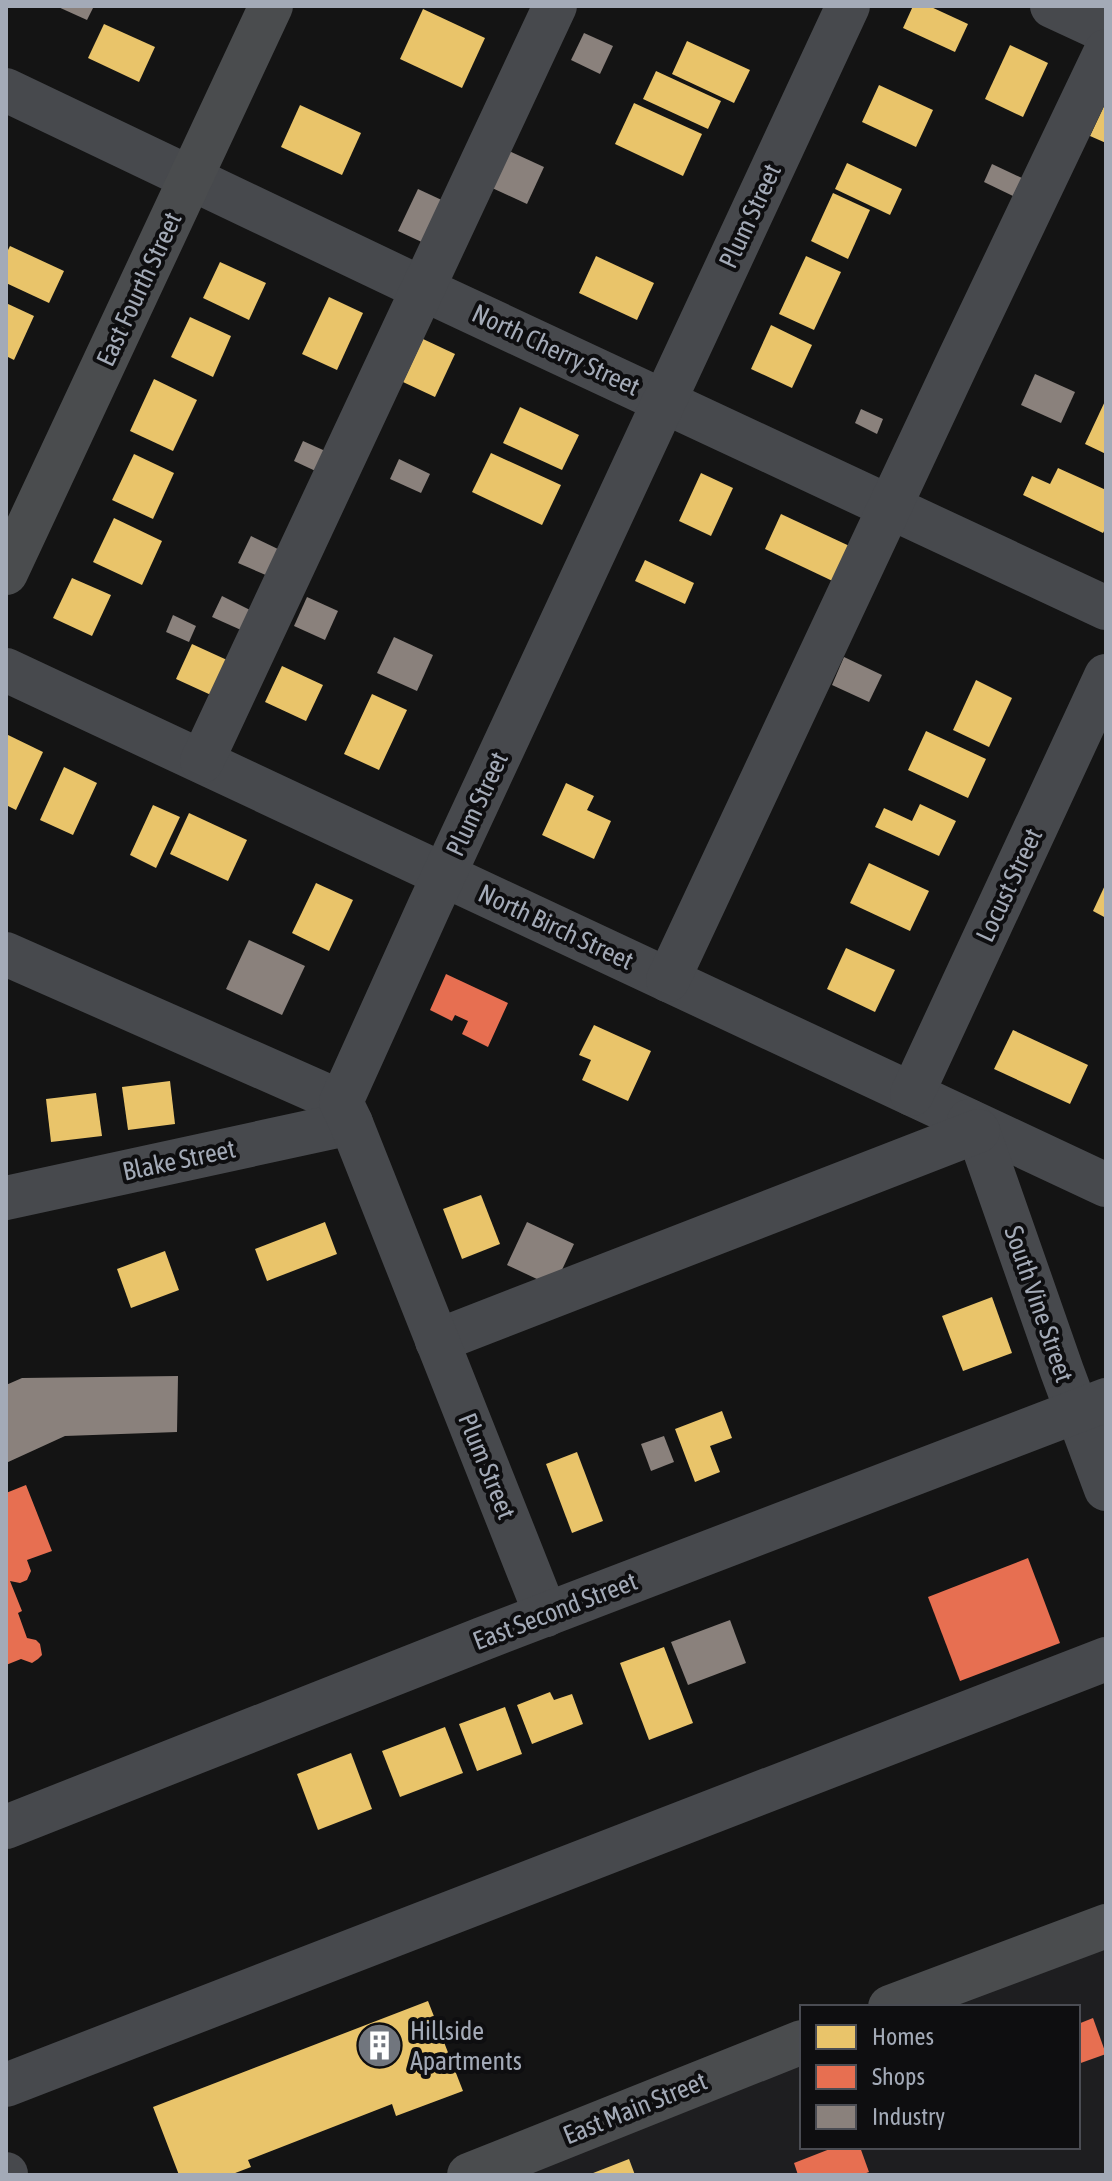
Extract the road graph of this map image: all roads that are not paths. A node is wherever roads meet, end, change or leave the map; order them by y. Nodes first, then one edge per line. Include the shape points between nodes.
1 (271, 6) edge
2 (555, 6) edge
3 (848, 6) edge
4 (1052, 6) edge
5 (1106, 31) edge
6 (1106, 51) edge
7 (6, 90) edge
8 (191, 177) junction
9 (423, 289) junction
10 (665, 400) junction
11 (891, 506) junction
12 (6, 573) edge
13 (1106, 608) edge
14 (6, 670) edge
15 (1106, 676) edge
16 (202, 761) junction
17 (444, 875) junction
18 (6, 954) edge
19 (668, 980) junction
20 (912, 1094) junction
21 (346, 1112) junction
22 (973, 1126) junction
23 (1106, 1185) edge
24 (6, 1198) edge
25 (437, 1341) junction
26 (1091, 1406) edge
27 (1106, 1489) edge
28 (546, 1615) junction
29 (1106, 1659) edge
30 (6, 1827) edge
31 (1106, 1926) edge
32 (895, 2005) edge
33 (800, 2043) edge
34 (6, 2085) edge
35 (469, 2175) edge

1 - 8 main road, East Fourth Street
2 - 9 street
3 - 10 street, Plum Street
4 - 5 street
6 - 11 street
7 - 8 street, North Cherry Street
8 - 9 street, North Cherry Street
8 - 12 main road, East Fourth Street
9 - 10 street, North Cherry Street
9 - 16 street
10 - 11 street, North Cherry Street
10 - 17 street, Plum Street
11 - 13 street, North Cherry Street
11 - 19 street
14 - 16 street, North Birch Street
15 - 20 street, Locust Street
16 - 17 street, North Birch Street
17 - 19 street, North Birch Street
17 - 21 street, Plum Street
18 - 21 street
19 - 20 street, North Birch Street
20 - 22 street, North Birch Street
21 - 24 street, Blake Street
21 - 25 street, Plum Street
22 - 23 street, North Birch Street
22 - 25 street
22 - 26 street, South Vine Street
25 - 28 street, Plum Street
26 - 27 street, South Vine Street
26 - 28 street, East Second Street
28 - 30 street, East Second Street
29 - 34 street
31 - 32 main road
33 - 35 main road, East Main Street

